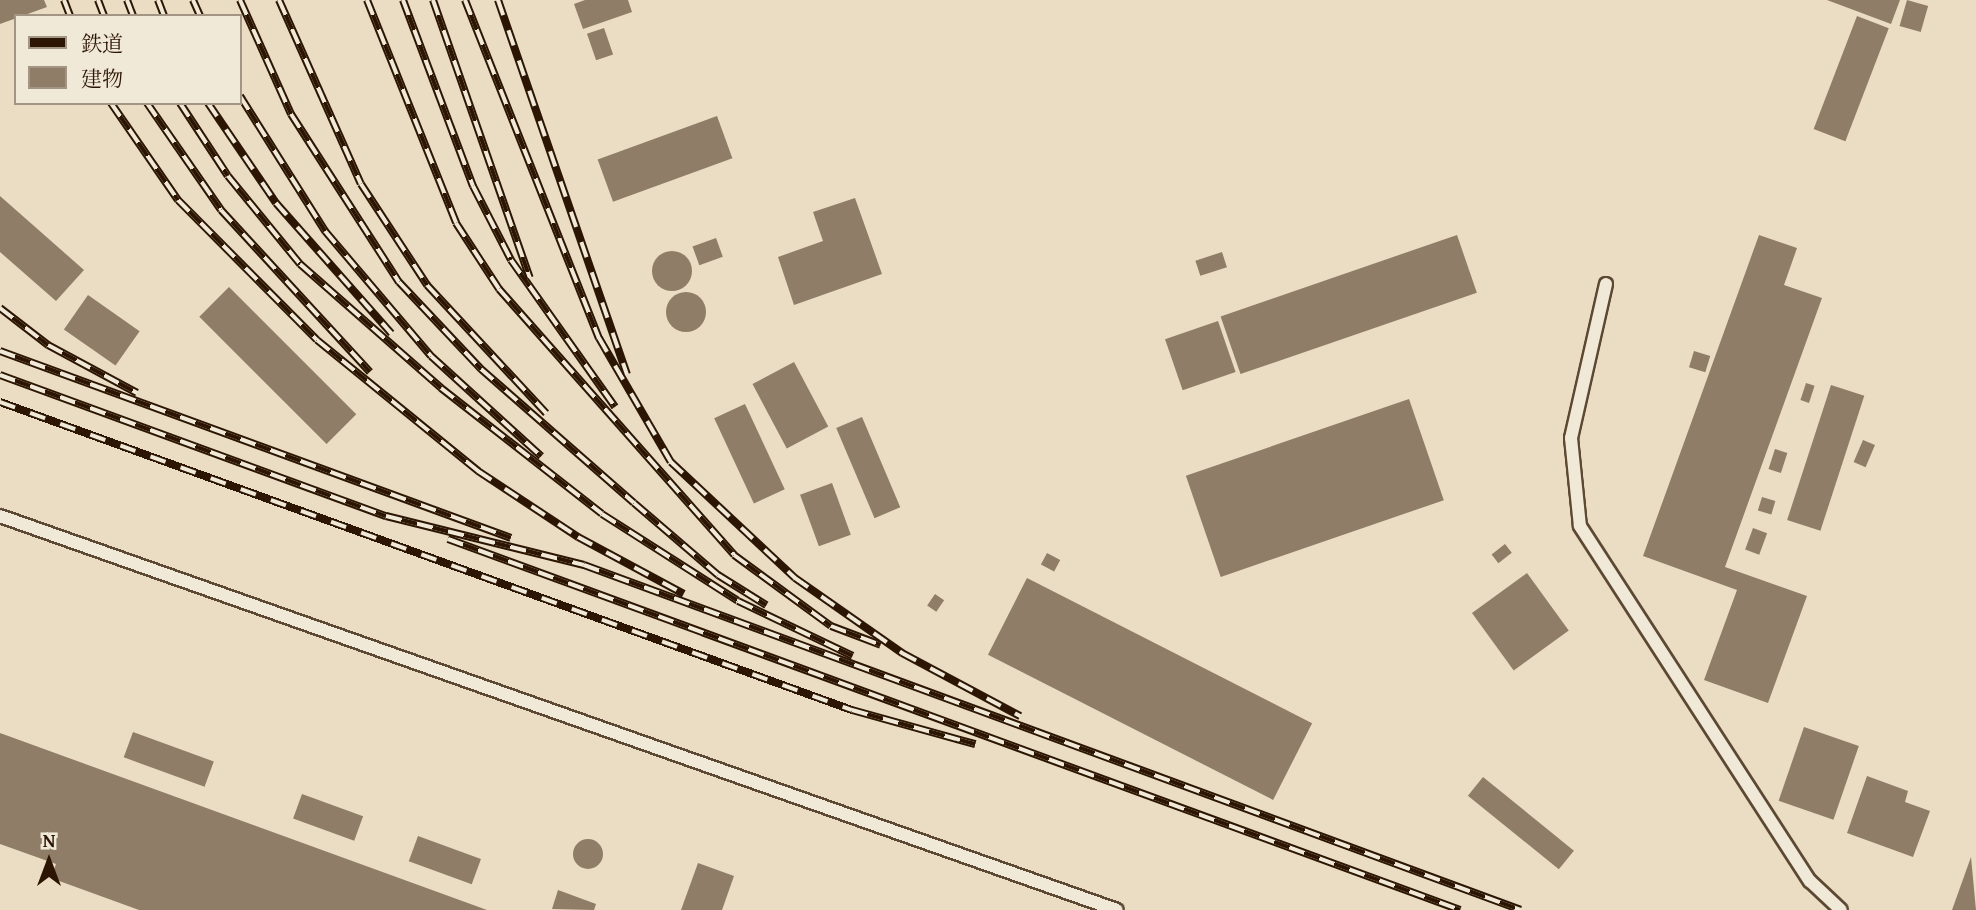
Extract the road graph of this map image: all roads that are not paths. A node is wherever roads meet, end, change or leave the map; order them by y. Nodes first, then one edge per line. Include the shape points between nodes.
1 (1606, 284) dead end
2 (0, 516) edge
3 (1117, 910) edge
4 (1841, 910) edge

1 - 4 lane via 1571,438 1580,526 1810,881
2 - 3 lane

